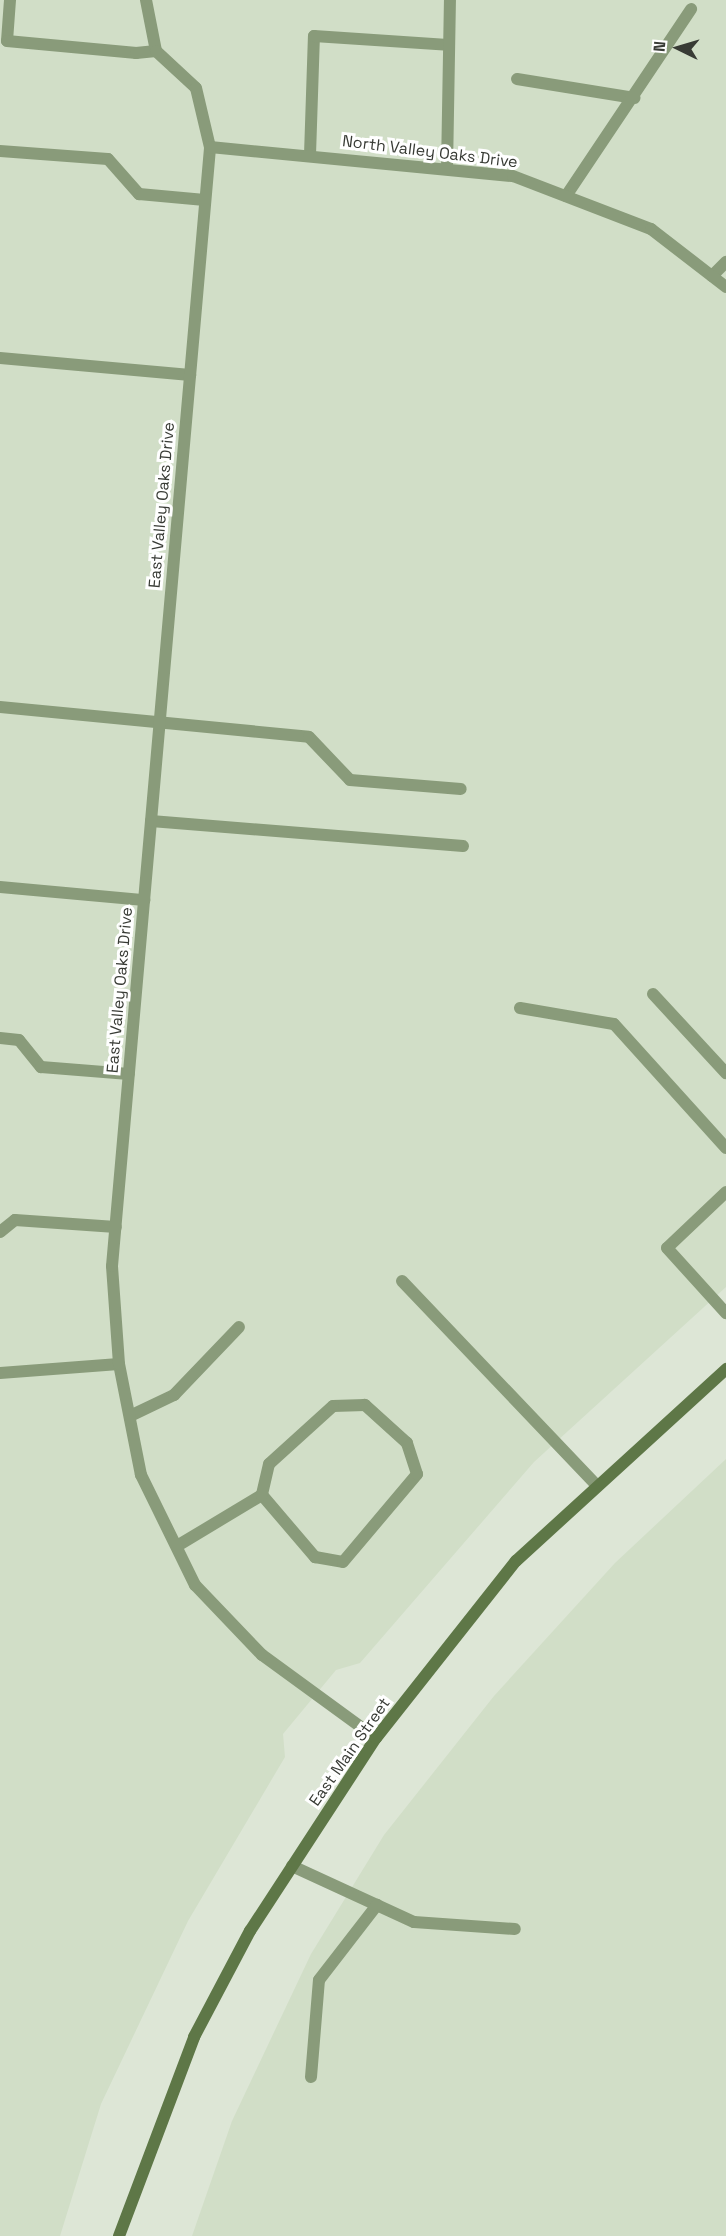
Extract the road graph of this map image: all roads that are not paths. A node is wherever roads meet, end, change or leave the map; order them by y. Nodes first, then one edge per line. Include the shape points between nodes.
1 (10, 0) edge
2 (146, 0) edge
3 (450, 0) edge
4 (691, 9) dead end
5 (448, 45) junction
6 (156, 51) junction
7 (517, 79) dead end
8 (633, 98) junction
9 (210, 147) junction
10 (0, 151) edge
11 (310, 155) junction
12 (447, 170) junction
13 (566, 196) junction
14 (206, 200) junction
15 (726, 262) edge
16 (712, 276) junction
17 (726, 287) edge
18 (0, 358) edge
19 (190, 375) junction
20 (0, 707) edge
21 (160, 721) junction
22 (461, 789) dead end
23 (151, 821) junction
24 (463, 846) dead end
25 (0, 887) edge
26 (144, 900) junction
27 (653, 994) dead end
28 (520, 1008) dead end
29 (0, 1038) edge
30 (726, 1073) edge
31 (129, 1074) junction
32 (726, 1148) edge
33 (726, 1192) edge
34 (116, 1227) junction
35 (0, 1232) edge
36 (402, 1281) dead end
37 (726, 1313) edge
38 (239, 1328) dead end
39 (119, 1364) junction
40 (726, 1369) edge
41 (0, 1373) edge
42 (130, 1416) junction
43 (597, 1486) junction
44 (262, 1495) junction
45 (177, 1546) junction
46 (376, 1738) junction
47 (292, 1866) junction
48 (377, 1905) junction
49 (515, 1929) dead end
50 (311, 2077) dead end
51 (119, 2236) edge

1 - 6 street via 7,41
2 - 6 street
3 - 5 street
4 - 8 street
5 - 11 street via 314,36
5 - 12 street
6 - 9 street, East Valley Oaks Drive via 196,88
7 - 8 street
8 - 13 street
9 - 11 street, North Valley Oaks Drive
9 - 14 street, East Valley Oaks Drive
10 - 14 street via 108,159 139,194
11 - 12 street, North Valley Oaks Drive
12 - 13 street, North Valley Oaks Drive via 513,176
13 - 16 street, North Valley Oaks Drive via 651,229
14 - 19 street, East Valley Oaks Drive
15 - 16 street
16 - 17 street, North Valley Oaks Drive
18 - 19 street
19 - 21 street, East Valley Oaks Drive
20 - 21 street
21 - 22 street via 309,737 350,780
21 - 23 street, East Valley Oaks Drive
23 - 24 street
23 - 26 street, East Valley Oaks Drive
25 - 26 street
26 - 31 street, East Valley Oaks Drive
27 - 30 street
28 - 32 street via 614,1024
29 - 31 street via 19,1040 41,1067
31 - 34 street, East Valley Oaks Drive
33 - 37 street via 668,1248
34 - 35 street via 15,1220
34 - 39 street, East Valley Oaks Drive via 112,1266
36 - 43 street
38 - 42 street via 174,1395
39 - 41 street
39 - 42 street, East Valley Oaks Drive
40 - 43 street, East Main Street
42 - 45 street, East Valley Oaks Drive via 141,1475
43 - 46 street, East Main Street via 516,1561
44 - 44 street via 315,1557 343,1562 417,1474 408,1443 365,1405 333,1406 269,1464
44 - 45 street
45 - 46 street, East Valley Oaks Drive via 195,1585 262,1655
46 - 47 street, East Main Street
47 - 48 street
47 - 51 street, East Main Street via 250,1931 194,2037
48 - 49 street via 414,1922
48 - 50 street via 319,1980

